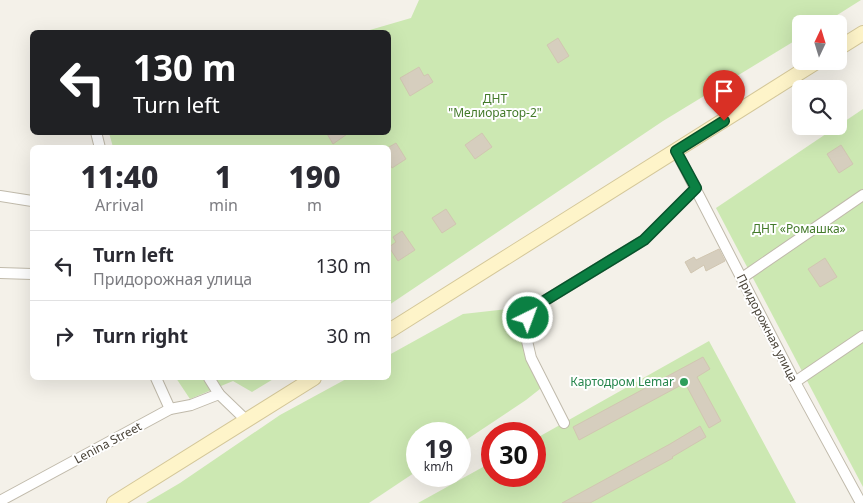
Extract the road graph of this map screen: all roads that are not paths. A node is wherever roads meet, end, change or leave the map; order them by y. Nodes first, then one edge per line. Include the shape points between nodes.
1 (863, 33) edge
2 (848, 42) edge
3 (804, 70) edge
4 (676, 151) junction
5 (696, 188) junction
6 (863, 195) edge
7 (0, 196) edge
8 (30, 201) edge
9 (0, 273) edge
10 (30, 274) edge
11 (742, 278) junction
12 (391, 329) edge
13 (863, 336) edge
14 (157, 380) edge
15 (210, 380) edge
16 (311, 380) edge
17 (795, 382) junction
18 (219, 394) junction
19 (170, 409) junction
20 (246, 420) junction
21 (564, 423) dead end
22 (0, 501) edge
23 (114, 503) edge
24 (861, 503) edge

1 - 2 main road
3 - 4 main road
4 - 5 street, Придорожная улица
4 - 12 main road
5 - 11 street, Придорожная улица
5 - 21 street via 644,240 531,309 524,328 531,358
6 - 11 street
7 - 8 street
9 - 10 street
11 - 17 street, Придорожная улица
13 - 17 street
14 - 19 street
15 - 18 street
16 - 20 main road
17 - 24 street, Придорожная улица
18 - 19 street, Lenina Street
18 - 20 street
19 - 22 street, Lenina Street
20 - 23 main road

